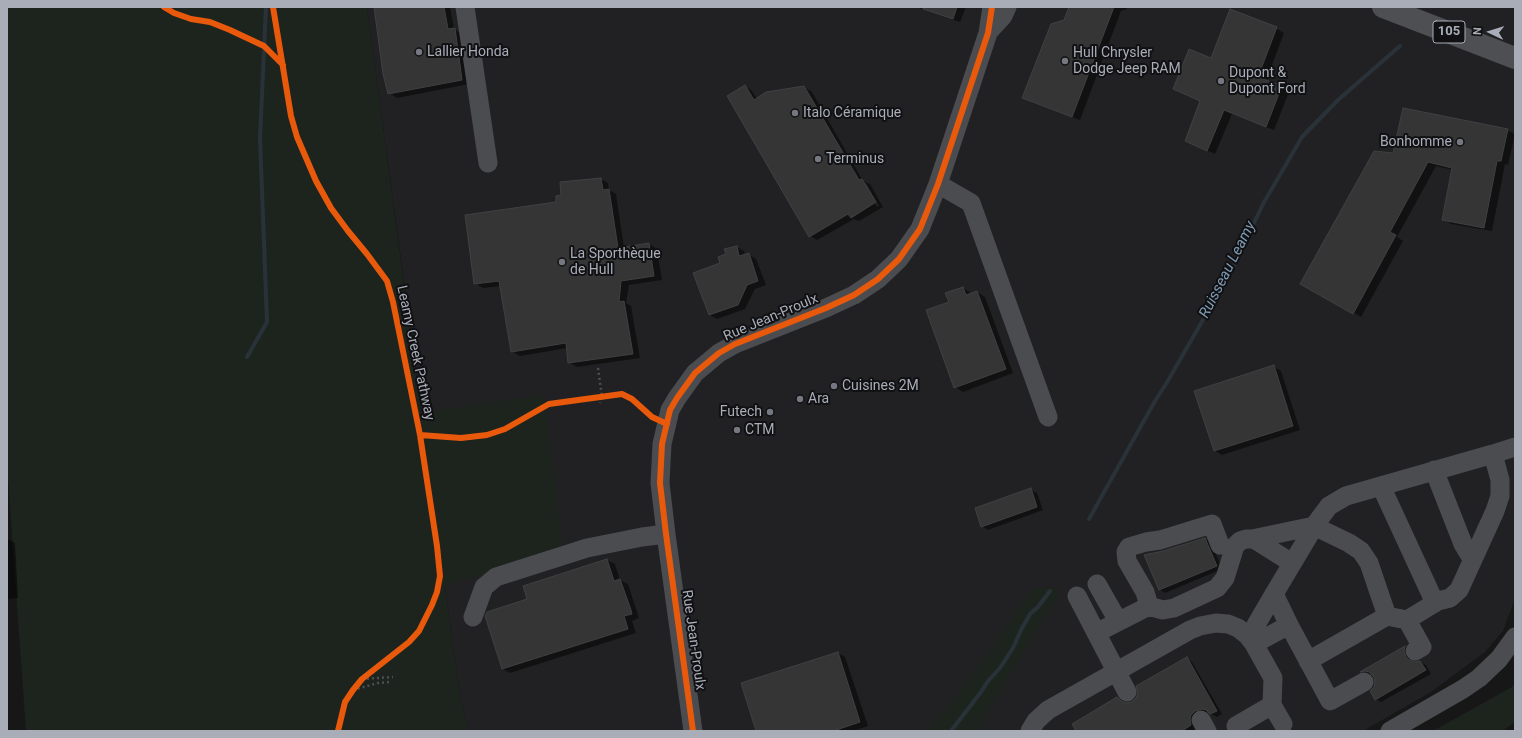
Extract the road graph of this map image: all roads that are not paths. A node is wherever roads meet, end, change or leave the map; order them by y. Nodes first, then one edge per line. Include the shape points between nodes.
1 (465, 7) edge
2 (992, 7) edge
3 (1006, 7) edge
4 (1383, 7) edge
5 (988, 33) junction
6 (1515, 58) edge
7 (488, 163) dead end
8 (938, 184) junction
9 (1048, 417) dead end
10 (1515, 447) edge
11 (1493, 454) junction
12 (1434, 470) junction
13 (1381, 486) junction
14 (1314, 526) junction
15 (666, 534) junction
16 (1252, 538) junction
17 (1222, 547) junction
18 (1474, 557) junction
19 (1292, 564) junction
20 (1097, 584) dead end
21 (1274, 594) junction
22 (1204, 595) junction
23 (1077, 596) dead end
24 (1435, 603) junction
25 (1149, 606) junction
26 (1168, 610) junction
27 (1387, 616) junction
28 (473, 617) dead end
29 (1407, 620) junction
30 (1118, 622) junction
31 (1216, 623) junction
32 (1289, 625) junction
33 (1096, 633) junction
34 (1179, 636) junction
35 (1515, 637) edge
36 (1251, 641) junction
37 (1415, 651) dead end
38 (1308, 661) junction
39 (1116, 672) junction
40 (1364, 682) dead end
41 (1127, 692) dead end
42 (1272, 705) junction
43 (1283, 724) dead end
44 (693, 731) edge
45 (1030, 731) edge
46 (1239, 731) edge
47 (1390, 731) edge

1 - 7 street
2 - 5 street, Rue Jean-Proulx
3 - 5 street, Rue Jean-Proulx via 1003,16
4 - 6 main road, 105
5 - 8 street, Rue Jean-Proulx
8 - 9 street via 971,203
8 - 15 street, Rue Jean-Proulx via 920,229 899,259 878,279 842,301 735,344 719,353 695,373 670,410 662,444 660,483
10 - 11 street
11 - 12 street
11 - 18 street via 1500,480 1500,496
12 - 13 street
12 - 18 street via 1463,544
13 - 14 street via 1335,501
13 - 24 street
14 - 16 street
14 - 19 street
14 - 27 street via 1348,543 1365,556 1372,568
15 - 28 street via 587,548 496,577 484,587
15 - 44 street, Rue Jean-Proulx
16 - 17 street
16 - 19 street
17 - 22 street via 1229,568 1221,585
17 - 25 street via 1212,524 1129,547 1126,552 1127,561 1147,596
18 - 24 street via 1459,590 1450,598
19 - 21 street
20 - 30 street
21 - 32 street
21 - 36 street
22 - 26 street
22 - 31 street
23 - 33 street
24 - 29 street
25 - 26 street
25 - 30 street
26 - 34 street
27 - 29 street
27 - 38 street
29 - 37 street via 1422,647
30 - 33 street
31 - 34 street via 1200,626
31 - 36 street via 1233,625 1243,631
32 - 36 street
32 - 38 street
33 - 39 street
34 - 39 street
35 - 47 street via 1499,659 1479,678
36 - 42 street via 1273,678
38 - 40 street via 1330,701
39 - 41 street
39 - 45 street via 1043,714
42 - 43 street
42 - 46 street via 1236,726

